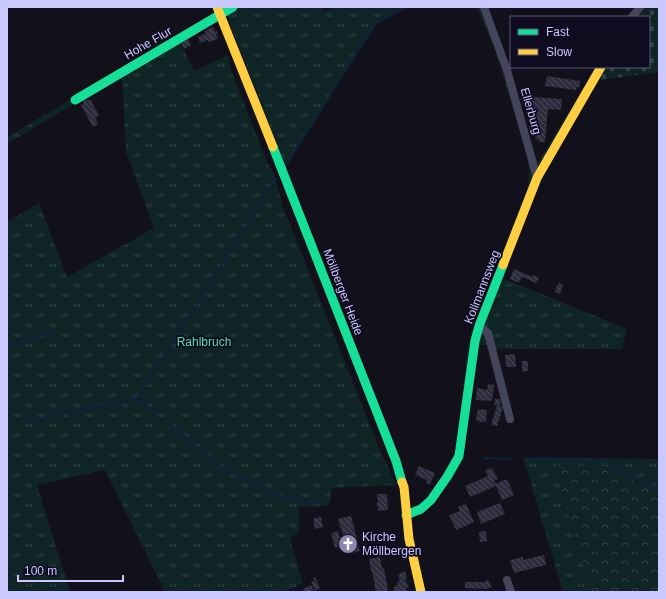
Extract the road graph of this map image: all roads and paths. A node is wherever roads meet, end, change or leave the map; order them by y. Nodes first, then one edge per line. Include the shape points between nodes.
1 (233, 7) edge
2 (484, 7) edge
3 (640, 7) edge
4 (218, 11) edge
5 (633, 16) edge
6 (600, 68) edge
7 (75, 100) dead end
8 (537, 178) junction
9 (479, 326) junction
10 (510, 419) dead end
11 (406, 515) junction
12 (507, 580) dead end
13 (421, 592) edge
14 (511, 592) edge

1 - 4 street, Hohe Flur
2 - 8 street, Ellerburg via 507,70
3 - 5 street
4 - 7 street, Hohe Flur
4 - 11 street, Möllberger Heide via 396,461 404,487
6 - 8 street, Kollmannsweg
8 - 9 street, Kollmannsweg
9 - 10 street via 488,333
9 - 11 street, Kollmannsweg via 459,456 426,505
11 - 13 street, Möllberger Heide
12 - 14 street

